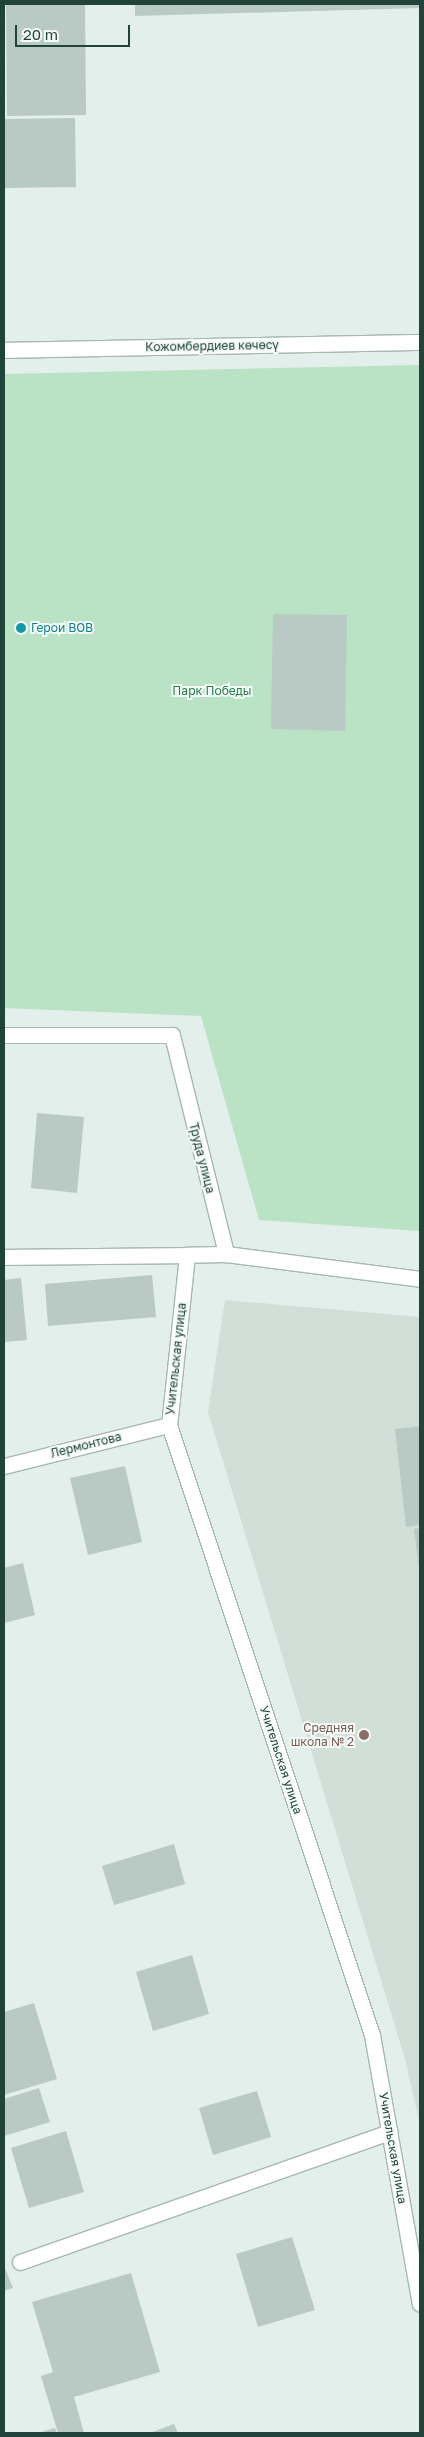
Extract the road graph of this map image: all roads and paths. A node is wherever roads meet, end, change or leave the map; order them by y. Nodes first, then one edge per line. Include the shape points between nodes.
1 (420, 342) edge
2 (4, 350) edge
3 (4, 1035) edge
4 (226, 1254) junction
5 (187, 1255) junction
6 (4, 1257) edge
7 (420, 1279) edge
8 (169, 1425) junction
9 (4, 1466) edge
10 (390, 2132) junction
11 (20, 2262) dead end
12 (420, 2304) edge

1 - 2 street, Кожомбердиев көчөсү
3 - 4 street, Труда улица via 172,1035
4 - 5 street
4 - 7 street
5 - 6 street
5 - 8 street, Учительская улица
8 - 9 street, Лермонтова
8 - 10 street, Учительская улица via 372,2035
10 - 11 street
10 - 12 street, Учительская улица

